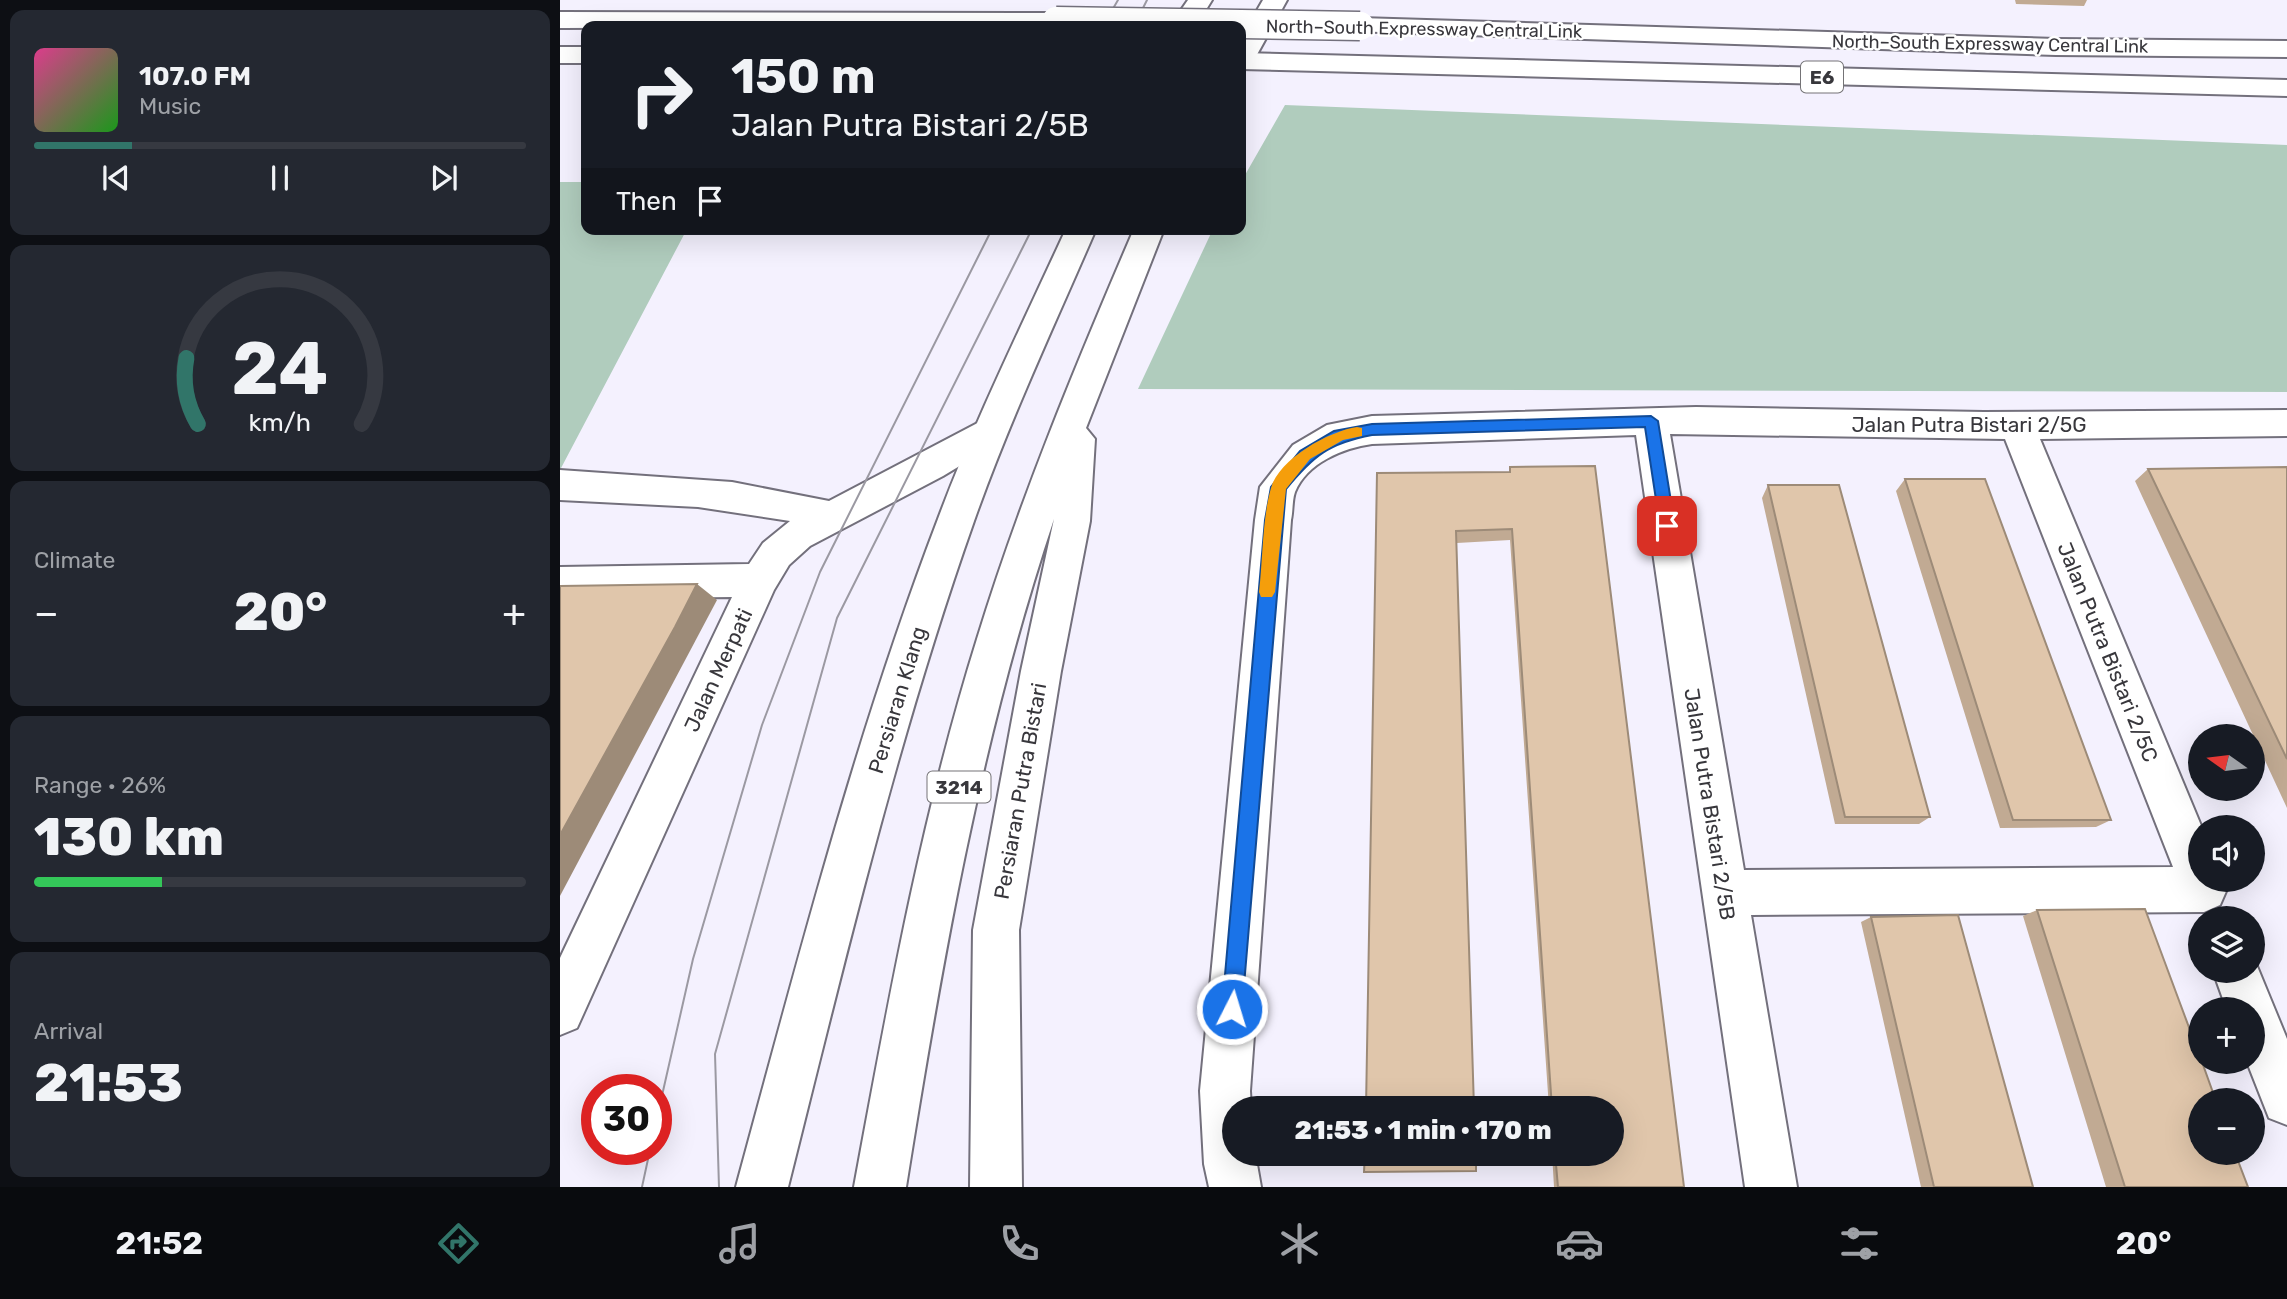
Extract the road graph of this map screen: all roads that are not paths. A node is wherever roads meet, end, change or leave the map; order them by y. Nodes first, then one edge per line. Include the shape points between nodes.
1 (1275, 0) edge
2 (560, 20) edge
3 (1056, 21) edge
4 (1246, 24) edge
5 (2287, 49) edge
6 (1246, 51) edge
7 (560, 55) edge
8 (581, 55) edge
9 (1246, 60) edge
10 (2287, 88) edge
11 (1078, 235) edge
12 (1147, 235) edge
13 (1081, 398) junction
14 (1651, 421) junction
15 (2287, 423) edge
16 (2017, 425) junction
17 (989, 431) junction
18 (560, 485) edge
19 (833, 517) junction
20 (759, 580) junction
21 (560, 583) edge
22 (2188, 850) edge
23 (2205, 892) edge
24 (1723, 893) junction
25 (560, 1011) edge
26 (2265, 1040) edge
27 (2283, 1079) edge
28 (762, 1187) edge
29 (880, 1187) edge
30 (996, 1187) edge
31 (1235, 1187) edge
32 (1772, 1187) edge

1 - 6 main road
2 - 3 main road, North–South Expressway Central Link / E6, bridge
4 - 5 main road, North–South Expressway Central Link / E6, bridge via 2056,47
7 - 8 main road
9 - 10 main road, North–South Expressway Central Link / E6
11 - 17 main road, Persiaran Klang
12 - 13 main road, 3214
13 - 29 main road, 3214 via 1031,528 979,700 924,934
13 - 30 main road, Persiaran Putra Bistari via 1072,521 996,930
14 - 16 main road, Jalan Putra Bistari 2/5G
14 - 24 main road, Jalan Putra Bistari 2/5B
14 - 31 main road, Jalan Putra Bistari 2/5G via 1372,429 1339,435 1305,455 1278,487 1225,1091
15 - 16 main road, Jalan Putra Bistari 2/5G
16 - 22 main road, Jalan Putra Bistari 2/5C
17 - 19 main road, Jalan Merpati
17 - 28 main road, Persiaran Klang via 941,561 855,837
18 - 19 main road via 716,493 791,504
19 - 20 main road, Jalan Merpati via 797,535 776,554
20 - 21 main road
20 - 25 main road, Jalan Merpati
23 - 24 main road
24 - 32 main road, Jalan Putra Bistari 2/5B
26 - 27 main road

